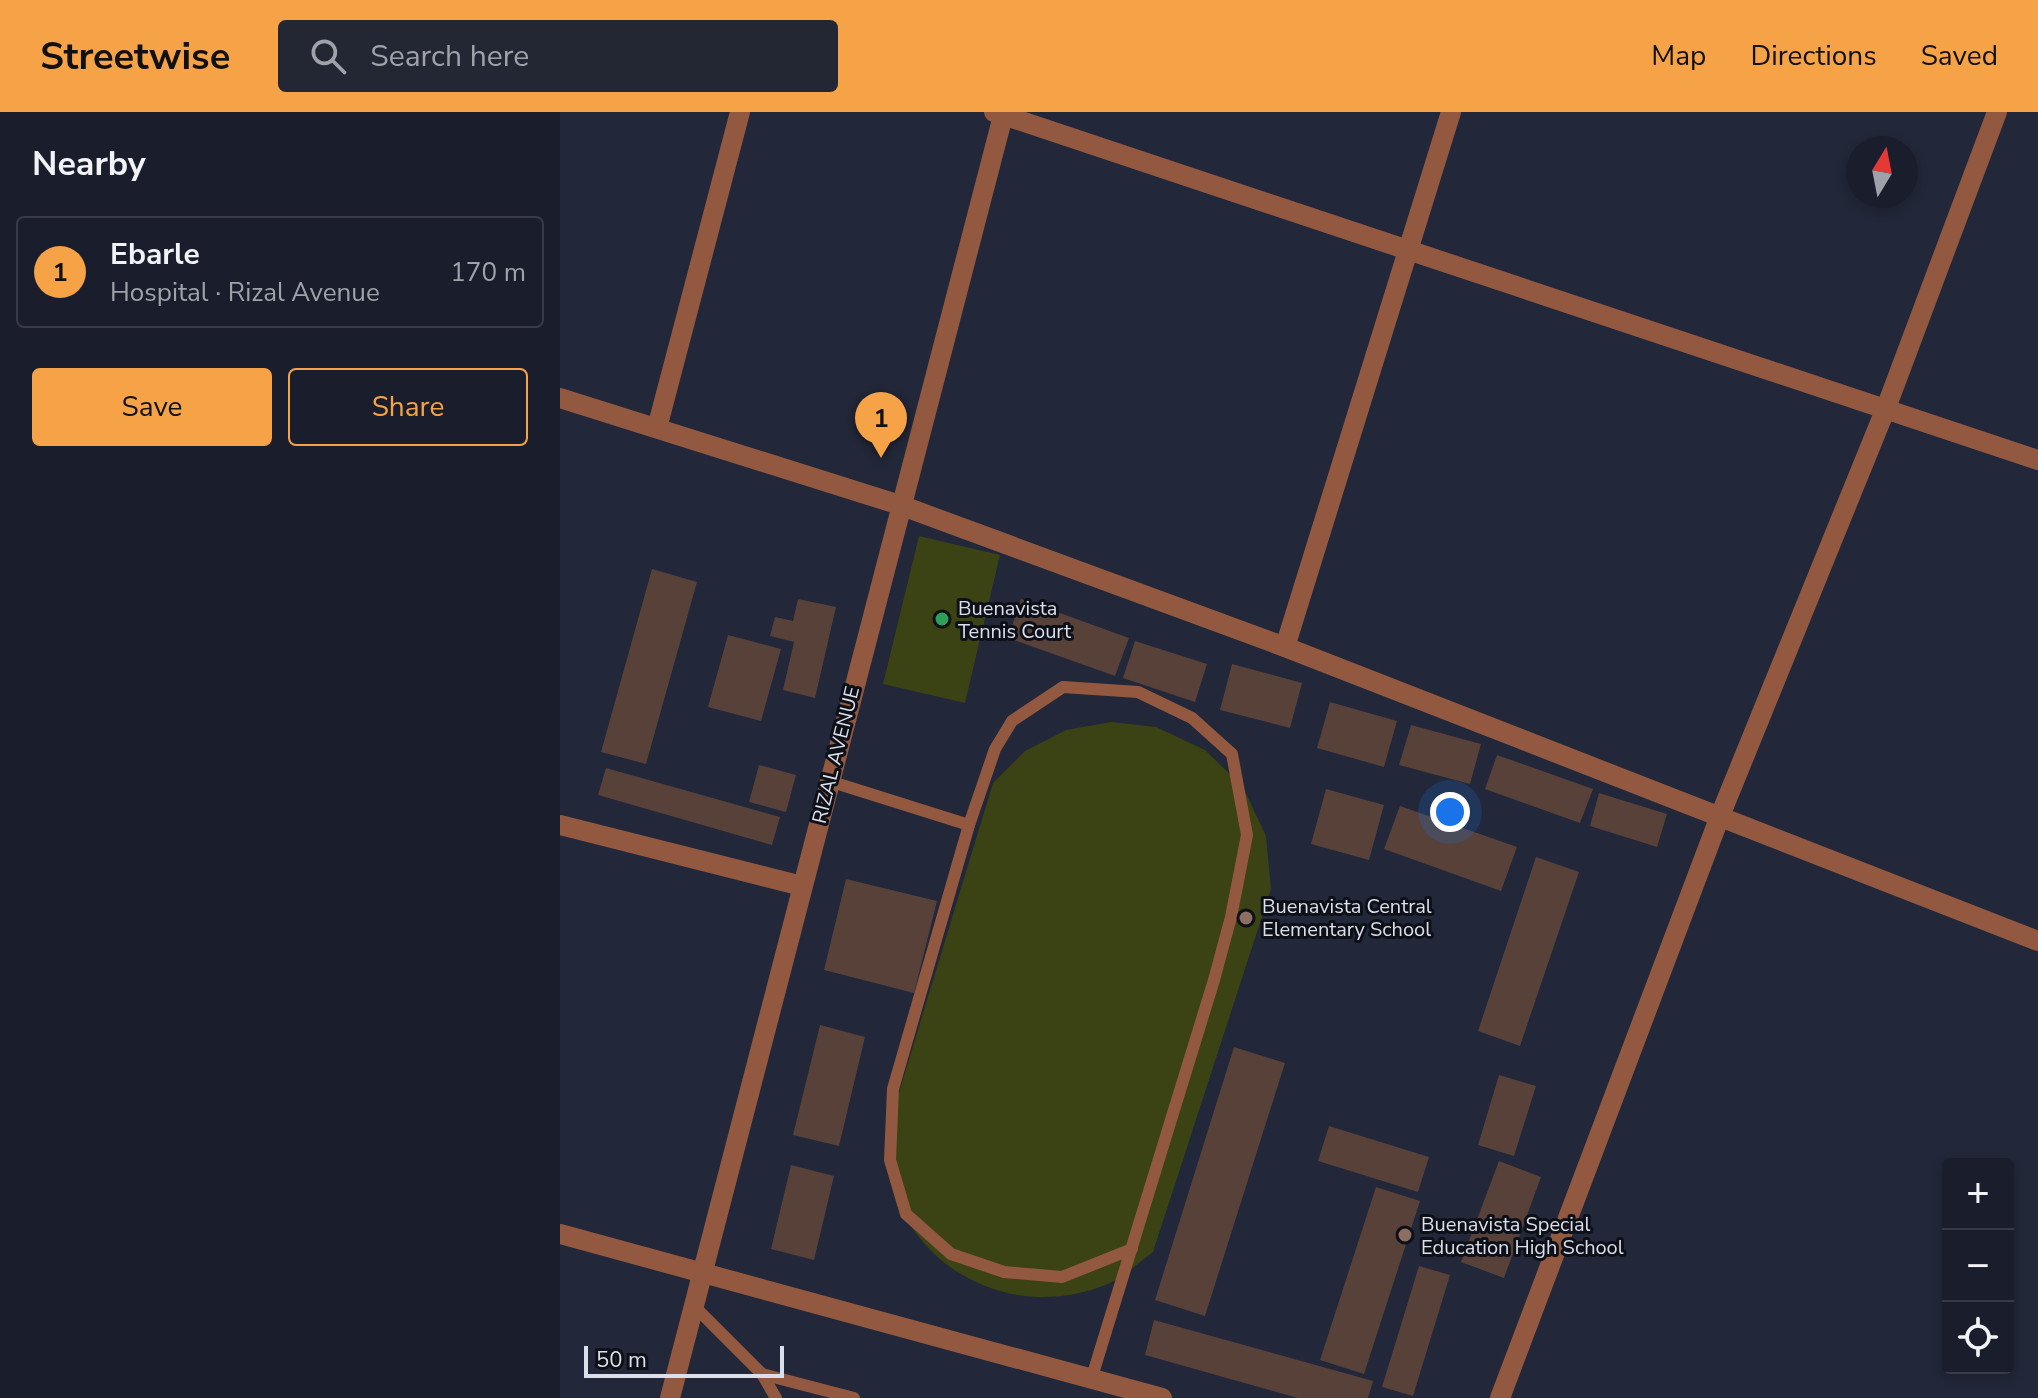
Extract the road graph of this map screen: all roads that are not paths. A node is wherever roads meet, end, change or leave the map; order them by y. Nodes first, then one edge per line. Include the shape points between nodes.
1 (740, 112) edge
2 (1451, 112) edge
3 (1997, 112) edge
4 (1001, 113) edge
5 (1407, 252) junction
6 (560, 398) edge
7 (1886, 408) junction
8 (657, 428) junction
9 (2038, 460) edge
10 (900, 505) junction
11 (1285, 647) junction
12 (829, 781) junction
13 (1720, 816) junction
14 (560, 825) edge
15 (969, 825) junction
16 (802, 886) junction
17 (2038, 941) edge
18 (560, 1234) edge
19 (1132, 1249) junction
20 (703, 1273) junction
21 (694, 1306) junction
22 (762, 1374) junction
23 (1099, 1388) edge
24 (670, 1398) edge
25 (776, 1398) edge
26 (854, 1398) edge
27 (1162, 1398) edge
28 (1500, 1398) edge

1 - 8 street
2 - 5 street
3 - 7 street
4 - 5 street
4 - 10 street, RIZAL AVENUE
5 - 7 street
5 - 11 street
6 - 8 street
7 - 9 street
7 - 13 street
8 - 10 street
10 - 11 street
10 - 12 street, RIZAL AVENUE
11 - 13 street
12 - 15 lane
12 - 16 street, RIZAL AVENUE
13 - 17 street
13 - 28 street
14 - 16 street
15 - 19 lane via 893,1089 890,1160 906,1214 951,1254 1004,1272 1062,1277
15 - 19 lane via 995,749 1012,721 1063,687 1138,692 1192,718 1232,754 1247,835 1234,903
16 - 20 street, RIZAL AVENUE
18 - 20 street
19 - 23 lane
20 - 21 street, RIZAL AVENUE
20 - 23 street
21 - 22 lane
21 - 24 street, RIZAL AVENUE
22 - 25 lane
22 - 26 lane
23 - 27 street

